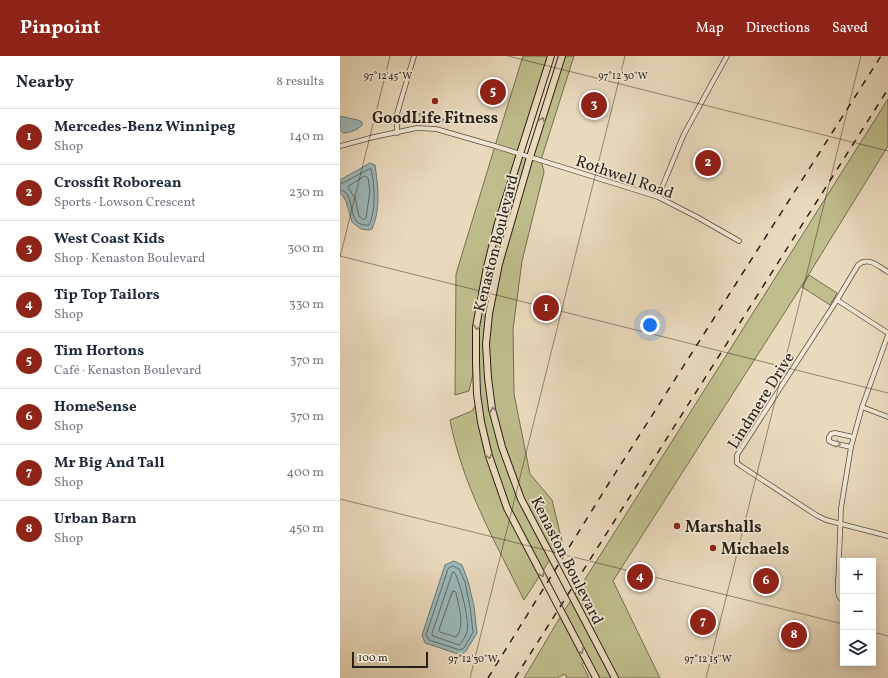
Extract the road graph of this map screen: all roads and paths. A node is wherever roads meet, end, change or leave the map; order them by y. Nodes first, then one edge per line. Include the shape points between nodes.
1 (414, 56) edge
2 (551, 56) edge
3 (562, 56) edge
4 (727, 56) edge
5 (397, 132) junction
6 (340, 146) edge
7 (521, 154) junction
8 (530, 157) junction
9 (658, 197) junction
10 (739, 241) dead end
11 (888, 272) edge
12 (837, 300) junction
13 (888, 334) edge
14 (862, 407) junction
15 (888, 417) edge
16 (853, 437) junction
17 (851, 447) junction
18 (839, 523) junction
19 (888, 536) edge
20 (838, 580) junction
21 (840, 582) edge
22 (840, 598) edge
23 (596, 678) edge
24 (614, 678) edge

1 - 5 street via 397,114
2 - 7 main road, Kenaston Boulevard
8 -> 3 main road, Kenaston Boulevard
4 - 9 street via 684,134
5 - 6 street, Rothwell Road
5 - 7 street, Rothwell Road via 417,128 436,129
7 - 8 street, Rothwell Road
7 -> 23 main road, Kenaston Boulevard via 498,223 476,327 481,422 489,456 507,508
8 - 9 street, Rothwell Road
24 -> 8 main road, Kenaston Boulevard via 521,499 502,447 492,409 486,344 489,314 499,264
9 - 10 street, Rothwell Road
11 - 12 street via 869,261 863,261
12 - 13 street
12 - 18 street, Lindmere Drive via 736,459 741,466 816,515
13 - 14 street
14 - 15 street
14 - 16 street
16 - 17 street
16 -> 17 street via 835,433 829,437 829,441 833,443
17 - 18 street
18 - 19 street
18 - 20 street
20 - 21 street
20 - 22 street

